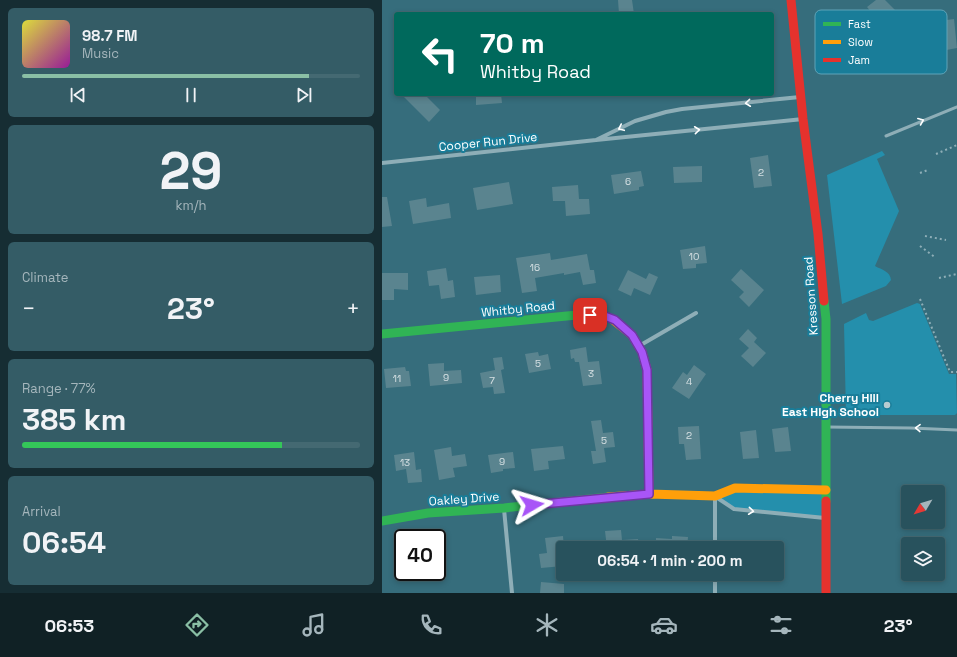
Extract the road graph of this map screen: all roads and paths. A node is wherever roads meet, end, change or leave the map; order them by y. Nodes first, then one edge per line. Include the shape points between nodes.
1 (791, 0) edge
2 (801, 97) junction
3 (957, 107) edge
4 (803, 119) junction
5 (886, 136) dead end
6 (596, 140) junction
7 (957, 145) edge
8 (936, 154) dead end
9 (382, 163) edge
10 (928, 170) dead end
11 (920, 173) dead end
12 (925, 236) dead end
13 (946, 240) dead end
14 (920, 246) dead end
15 (936, 258) dead end
16 (957, 274) edge
17 (939, 278) dead end
18 (920, 299) dead end
19 (696, 313) dead end
20 (382, 334) edge
21 (639, 346) junction
22 (957, 372) edge
23 (826, 427) junction
24 (957, 430) edge
25 (826, 490) junction
26 (649, 494) junction
27 (715, 496) junction
28 (504, 508) junction
29 (826, 518) junction
30 (382, 521) edge
31 (715, 541) edge
32 (715, 581) edge
33 (512, 593) edge
34 (715, 593) edge
35 (826, 593) edge

1 - 2 street, Kresson Road
2 - 4 street, Kresson Road
2 -> 6 street, Cooper Run Drive via 666,112 635,121
5 -> 3 lane
6 -> 4 street, Cooper Run Drive
4 - 23 street, Kresson Road via 826,319
6 - 9 street, Cooper Run Drive
7 - 8 path
10 - 11 path
12 - 13 path
14 - 15 path
16 - 17 path
18 - 22 path via 950,372
19 - 21 street
20 - 21 street, Whitby Road via 577,315 602,315 615,320 632,335
21 - 26 street, Whitby Road via 647,370
24 -> 23 lane
23 - 25 street, Kresson Road
25 - 27 street via 735,488
25 - 29 street, Kresson Road
26 - 27 street, Oakley Drive
26 - 28 street, Oakley Drive
27 -> 29 street via 734,509
27 - 31 street
28 - 30 street, Oakley Drive via 428,513
28 - 33 street
29 - 35 street, Kresson Road
32 - 34 street

